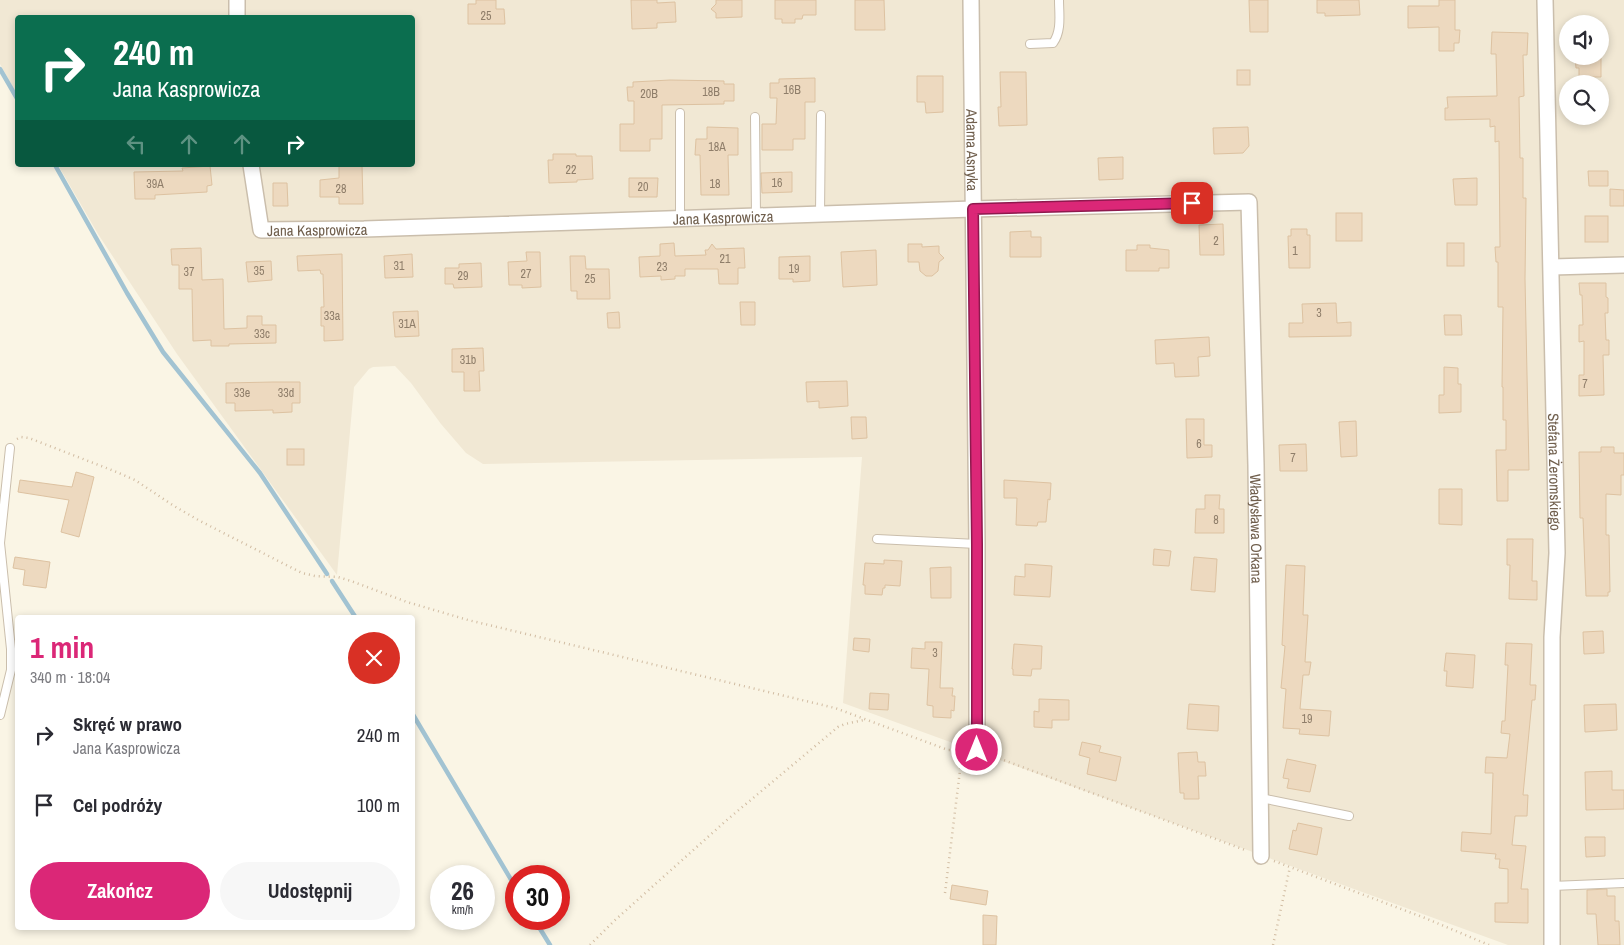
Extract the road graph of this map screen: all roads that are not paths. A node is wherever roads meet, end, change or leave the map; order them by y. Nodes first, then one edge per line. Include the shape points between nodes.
1 (237, 0) edge
2 (970, 0) edge
3 (1059, 0) edge
4 (1545, 0) edge
5 (237, 15) edge
6 (1030, 44) dead end
7 (680, 113) dead end
8 (821, 115) dead end
9 (755, 117) dead end
10 (252, 167) edge
11 (1249, 202) joint
12 (973, 209) junction
13 (820, 214) junction
14 (756, 216) junction
15 (680, 219) junction
16 (1624, 265) edge
17 (1552, 266) junction
18 (10, 448) road end
19 (877, 538) dead end
20 (977, 544) junction
21 (0, 715) edge
22 (970, 750) road end
23 (1261, 798) junction
24 (1349, 816) dead end
25 (1261, 856) road end
26 (1624, 882) edge
27 (1552, 886) junction
28 (1552, 945) edge

1 - 5 street
2 - 12 street, Adama Asnyka
3 - 6 lane via 1057,38 1052,43
4 - 17 street, Stefana Żeromskiego
7 - 15 lane
8 - 13 lane
9 - 14 lane
10 - 15 street, Jana Kasprowicza via 261,230
11 - 12 street, Jana Kasprowicza
11 - 23 street, Władysława Orkana
12 - 13 street, Jana Kasprowicza
12 - 20 street, Adama Asnyka
13 - 14 street, Jana Kasprowicza
14 - 15 street, Jana Kasprowicza
16 - 17 street
17 - 27 street, Stefana Żeromskiego via 1557,553 1552,637
18 - 21 lane via 0,543 11,670
19 - 20 lane
20 - 22 street, Adama Asnyka
23 - 24 lane
23 - 25 street, Władysława Orkana
26 - 27 lane
27 - 28 street, Stefana Żeromskiego

